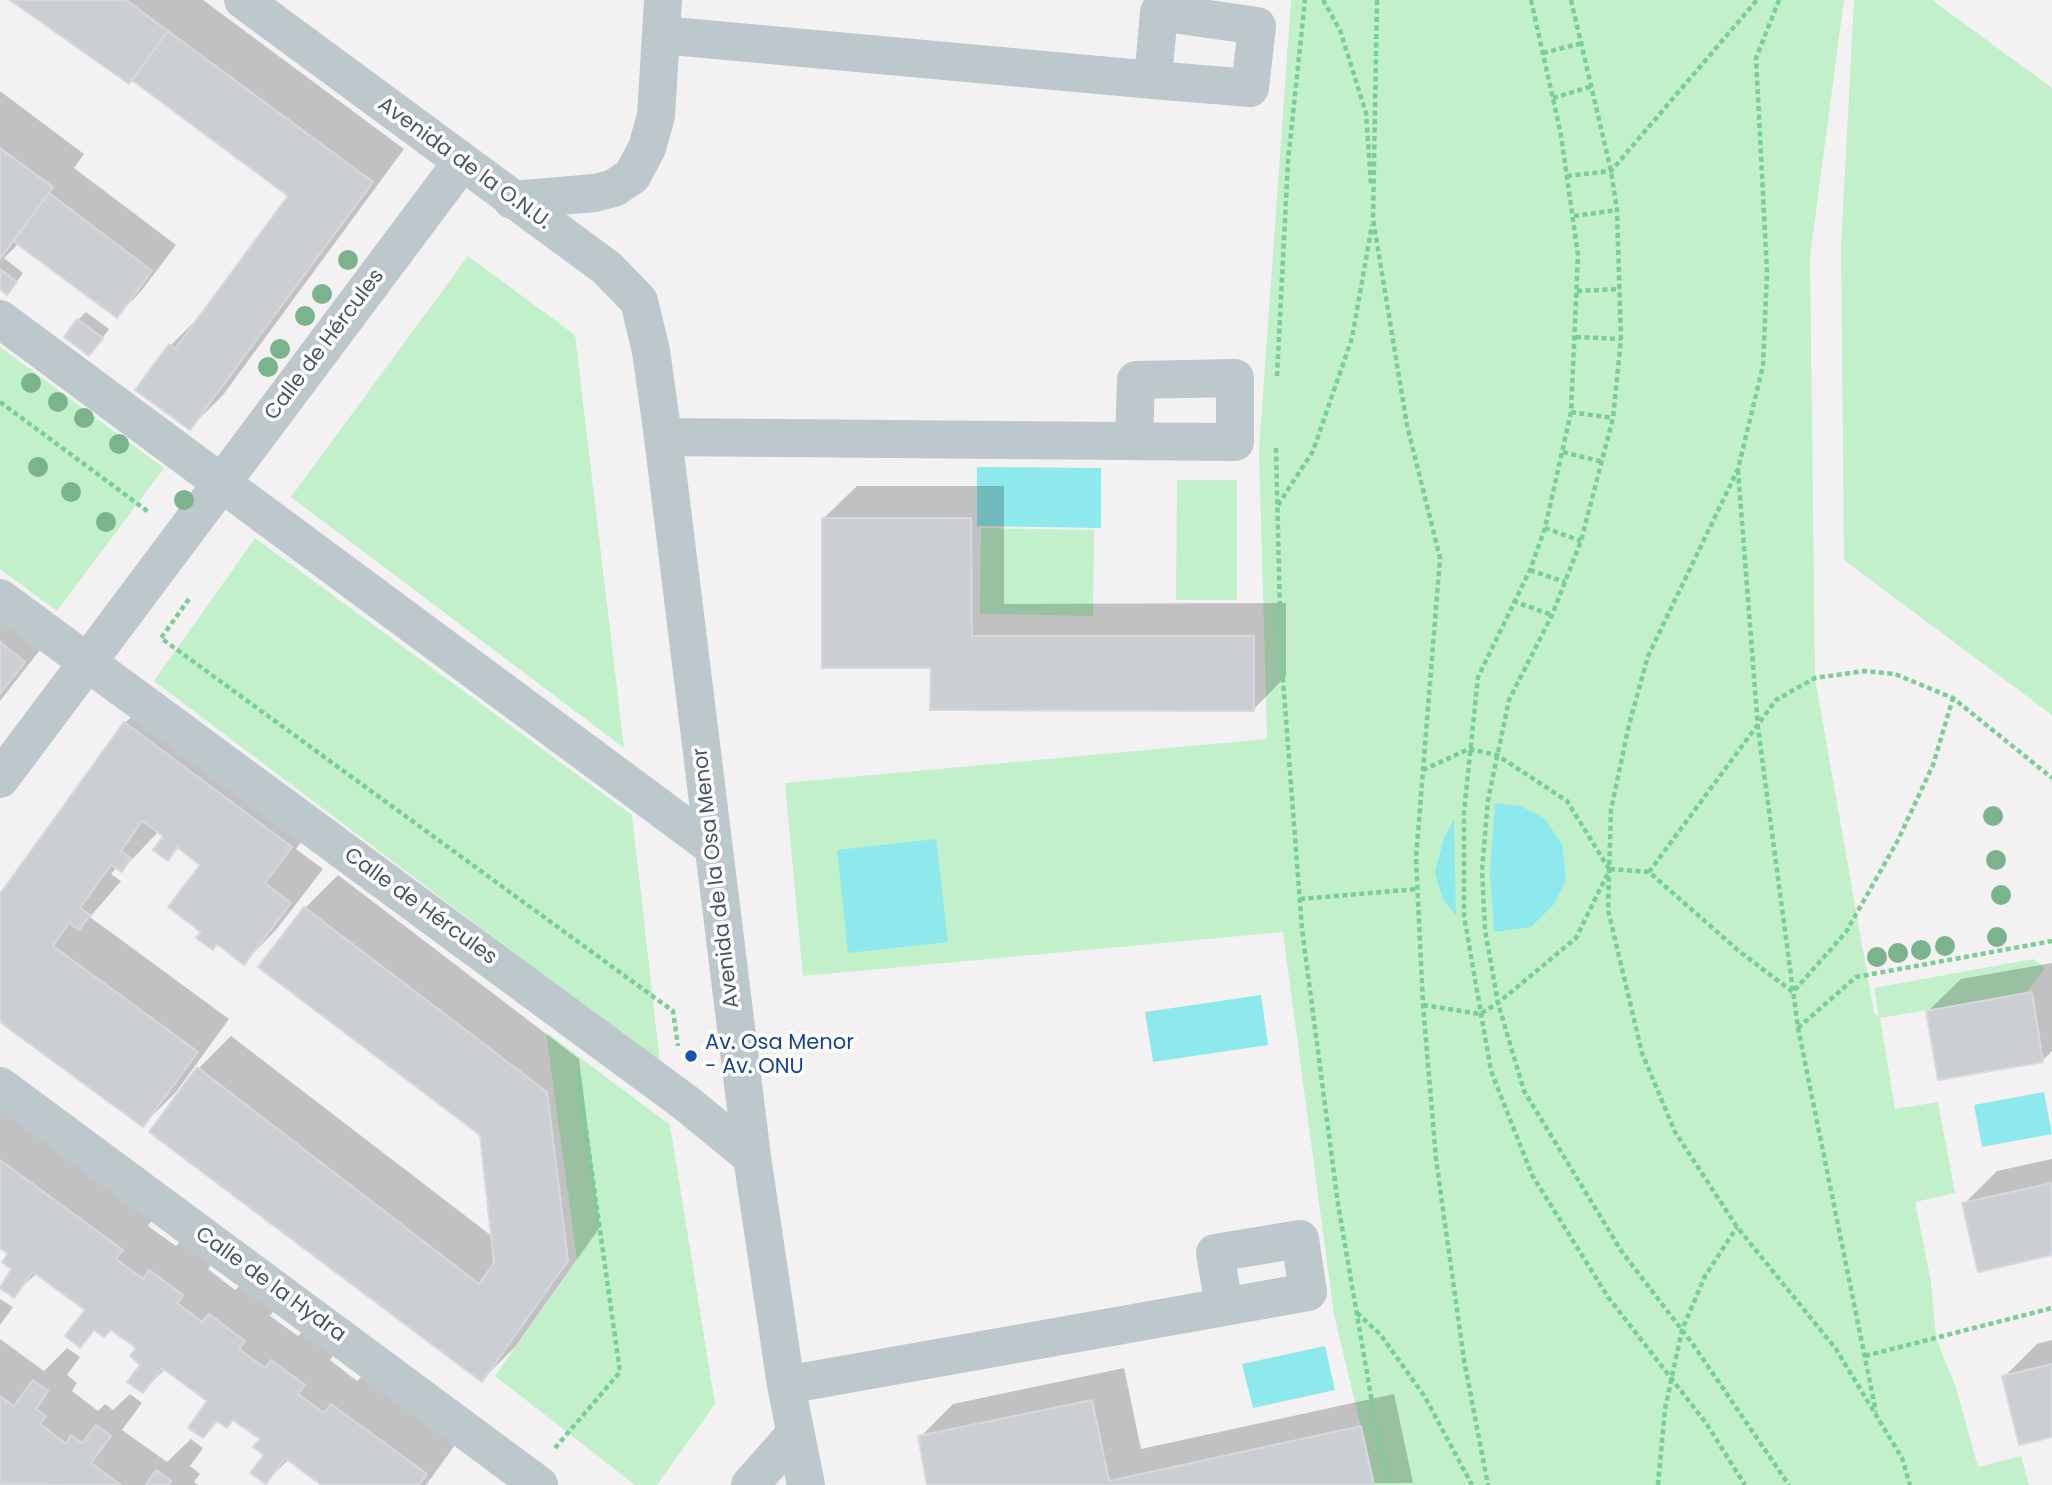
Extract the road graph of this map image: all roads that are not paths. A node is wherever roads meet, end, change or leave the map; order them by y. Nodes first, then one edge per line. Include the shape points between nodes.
1 (243, 0) edge
2 (662, 17) edge
3 (1153, 80) dead end
4 (462, 162) junction
5 (512, 200) junction
6 (0, 319) edge
7 (651, 351) joint
8 (663, 437) junction
9 (1133, 441) dead end
10 (222, 484) junction
11 (0, 598) edge
12 (86, 661) junction
13 (0, 779) edge
14 (713, 847) junction
15 (0, 1086) edge
16 (752, 1157) junction
17 (1224, 1306) dead end
18 (786, 1385) junction
19 (795, 1434) junction
20 (534, 1481) edge
21 (750, 1485) edge
22 (806, 1485) edge

1 - 4 street, Avenida de la O.N.U.
2 - 3 street
2 - 5 street via 656,116 647,148 632,176 595,193
4 - 5 street, Avenida de la O.N.U.
4 - 10 street, Calle de Hércules
5 - 7 street, Avenida de la O.N.U. via 624,283 639,301
6 - 10 street
7 - 8 street, Avenida de la Osa Menor
8 - 9 street
8 - 14 street, Avenida de la Osa Menor
10 - 12 street, Calle de Hércules
10 - 14 street
11 - 12 street, Calle de Hércules
12 - 13 street, Calle de Hércules
12 - 16 street, Calle de Hércules via 686,1103
14 - 16 street, Avenida de la Osa Menor
15 - 20 street, Calle de la Hydra
16 - 18 street, Avenida de la Osa Menor
17 - 18 street
18 - 19 street, Avenida de la Osa Menor
19 - 21 street
19 - 22 street, Avenida de la Osa Menor

